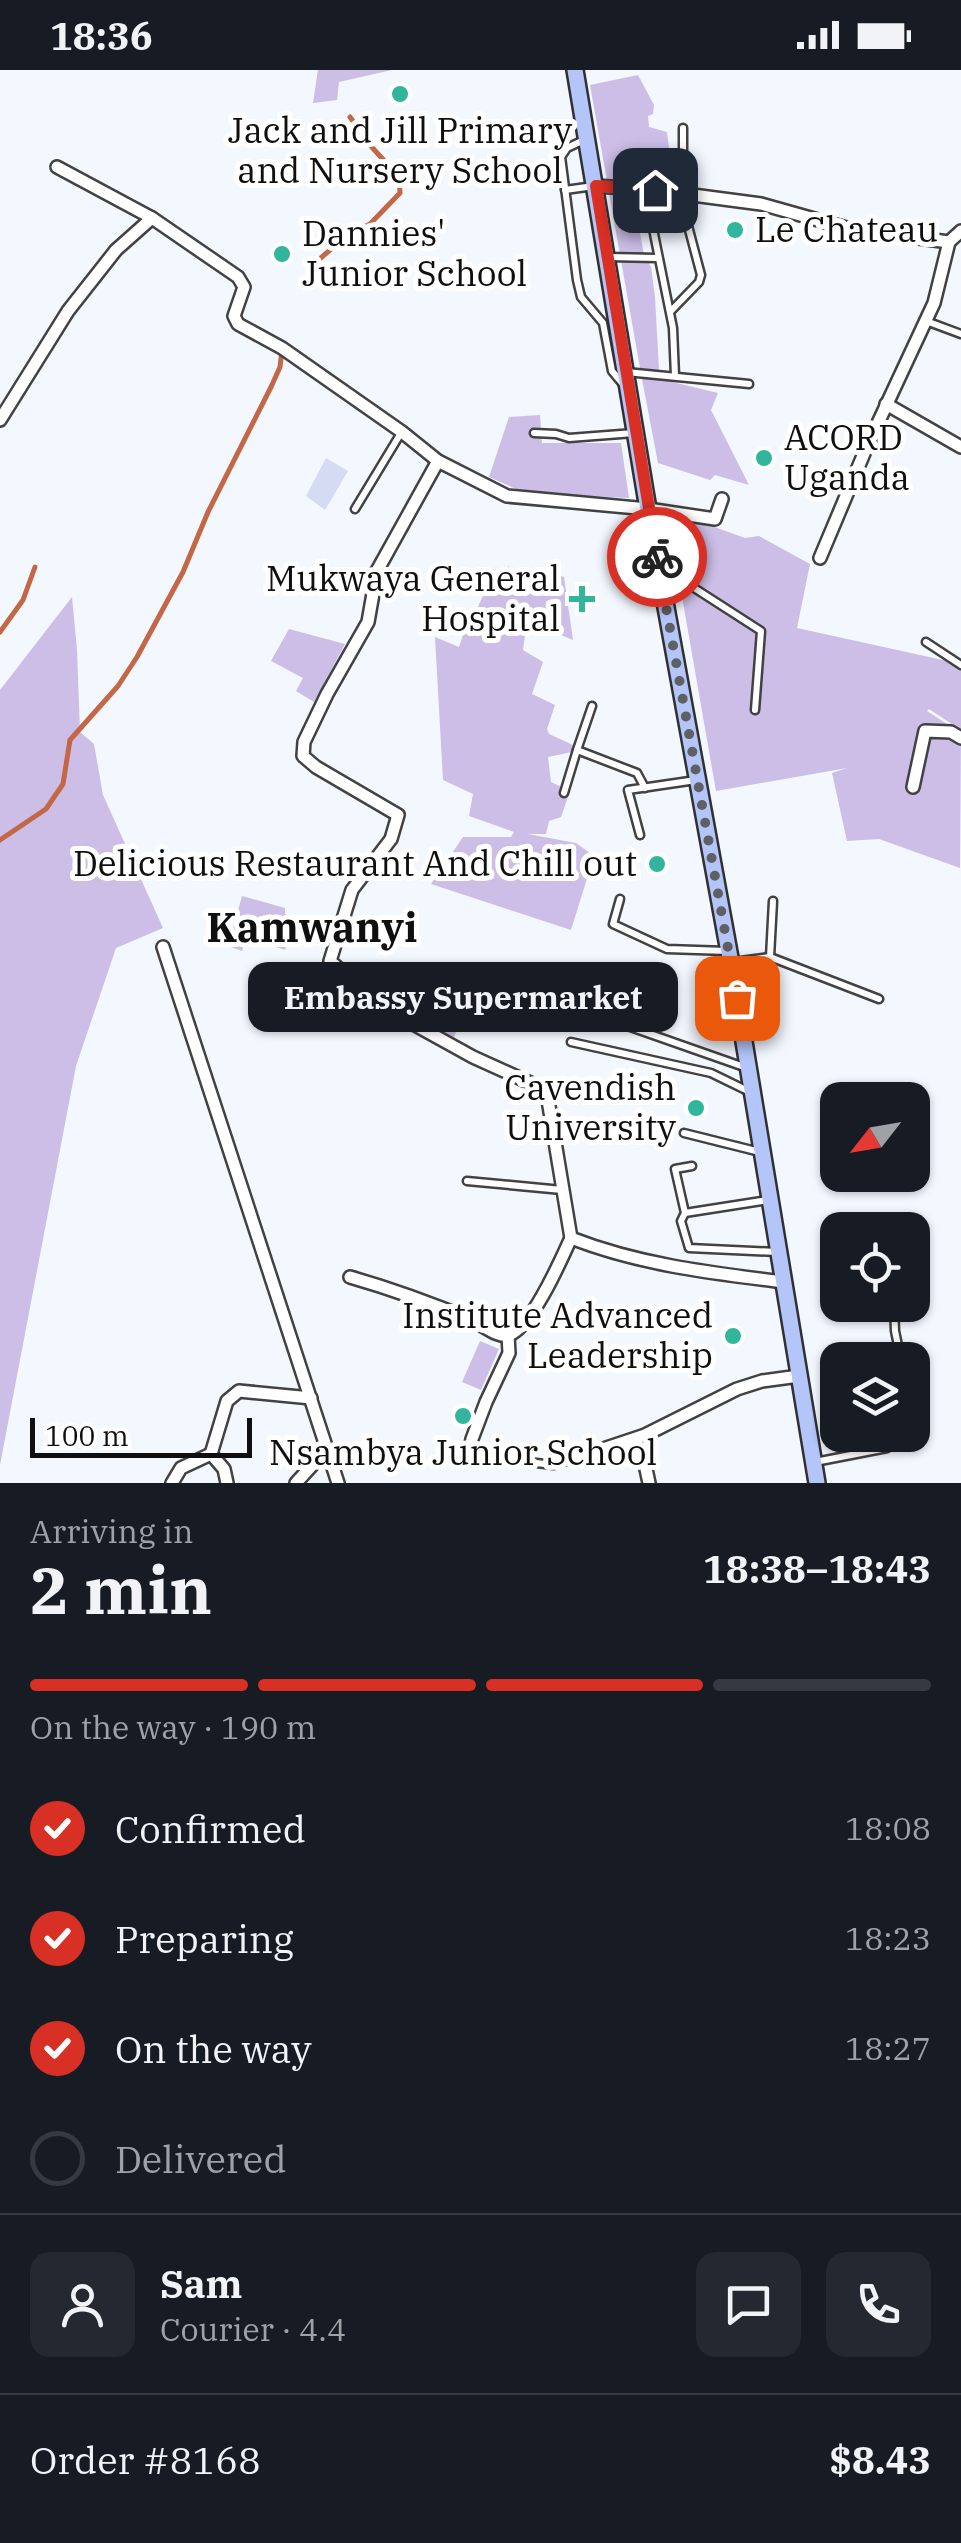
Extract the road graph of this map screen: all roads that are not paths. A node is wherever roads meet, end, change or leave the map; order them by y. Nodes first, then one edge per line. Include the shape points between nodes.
1 (575, 70) edge
2 (683, 128) dead end
3 (587, 139) junction
4 (57, 167) dead end
5 (596, 186) junction
6 (566, 190) junction
7 (683, 194) junction
8 (152, 218) junction
9 (961, 231) edge
10 (949, 242) junction
11 (607, 257) junction
12 (657, 258) junction
13 (670, 312) junction
14 (926, 322) junction
15 (961, 334) edge
16 (626, 372) junction
17 (675, 376) junction
18 (749, 384) dead end
19 (629, 392) junction
20 (886, 404) junction
21 (0, 420) edge
22 (402, 432) junction
23 (636, 432) junction
24 (534, 433) dead end
25 (961, 447) edge
26 (438, 461) junction
27 (722, 498) dead end
28 (355, 509) dead end
29 (648, 509) junction
30 (654, 540) junction
31 (820, 558) dead end
32 (662, 584) junction
33 (926, 642) dead end
34 (961, 665) edge
35 (592, 706) dead end
36 (755, 710) dead end
37 (961, 738) edge
38 (577, 750) junction
39 (698, 780) junction
40 (913, 786) dead end
41 (645, 788) junction
42 (564, 794) dead end
43 (640, 835) dead end
44 (620, 899) dead end
45 (773, 900) dead end
46 (163, 947) dead end
47 (730, 957) junction
48 (770, 957) junction
49 (878, 999) dead end
50 (579, 1009) dead end
51 (571, 1042) dead end
52 (748, 1068) junction
53 (751, 1093) junction
54 (684, 1133) dead end
55 (761, 1152) junction
56 (692, 1166) dead end
57 (467, 1181) dead end
58 (562, 1190) junction
59 (770, 1200) junction
60 (685, 1214) junction
61 (571, 1238) junction
62 (778, 1252) junction
63 (350, 1277) dead end
64 (784, 1282) junction
65 (508, 1335) junction
66 (799, 1376) junction
67 (310, 1398) junction
68 (606, 1448) joint
69 (327, 1450) junction
70 (866, 1452) edge
71 (211, 1454) junction
72 (470, 1456) dead end
73 (527, 1462) dead end
74 (814, 1462) junction
75 (646, 1469) dead end
76 (172, 1483) edge
77 (227, 1483) edge
78 (296, 1483) edge
79 (338, 1483) edge
80 (650, 1483) edge
81 (817, 1483) edge

1 - 3 main road
2 - 7 lane
3 - 5 main road
3 - 6 lane via 562,154
4 - 8 street
5 - 6 lane
5 - 7 street
5 - 11 main road
6 - 19 lane via 581,298 602,323 612,371
7 - 10 street
8 - 21 street via 116,250 68,311
8 - 22 street via 238,277 244,287 234,316 238,324
9 - 10 street
10 - 14 street
11 - 12 lane
11 - 16 main road
12 - 13 lane
12 - 13 lane via 649,209 658,203 683,206 701,274
13 - 17 lane
14 - 15 lane
14 - 20 street
16 - 17 lane
16 - 19 main road
17 - 18 lane
19 - 23 main road
20 - 25 street
20 - 31 street
22 - 26 street
22 - 28 lane
23 - 24 lane via 569,438
23 - 29 main road
26 - 29 street via 507,496
26 - 58 street via 377,571 368,622 304,742 303,756 398,815 391,839 352,890 330,962 397,1015 537,1086 548,1100
27 - 29 street via 715,519
29 - 30 main road
30 - 32 main road
30 - 32 lane via 626,554 632,578
32 - 36 lane via 688,584 761,630
32 - 39 main road
33 - 34 lane
35 - 38 lane
37 - 40 street via 924,732
38 - 41 lane via 637,774
38 - 42 lane
39 - 41 lane
39 - 47 main road
41 - 43 lane via 628,790
44 - 47 lane via 613,924 668,950
45 - 48 lane
46 - 67 street
47 - 48 lane
47 - 52 main road
48 - 49 lane
50 - 52 lane
51 - 53 lane via 711,1073
52 - 53 main road
53 - 55 main road
54 - 55 lane
55 - 59 main road
56 - 60 lane via 675,1169
57 - 58 lane
58 - 61 street
59 - 60 lane
59 - 62 main road
60 - 62 lane via 688,1248
61 - 64 street via 646,1262
61 - 65 street via 546,1290
62 - 64 main road
63 - 65 street
64 - 66 main road
65 - 72 street via 509,1353
66 - 68 street via 737,1388
66 - 74 main road
67 - 69 street
67 - 71 street via 240,1391 227,1401
68 - 73 lane via 554,1465
69 - 78 street
69 - 79 street
70 - 74 lane
71 - 76 street via 181,1468
71 - 77 street
74 - 81 main road
75 - 80 street

